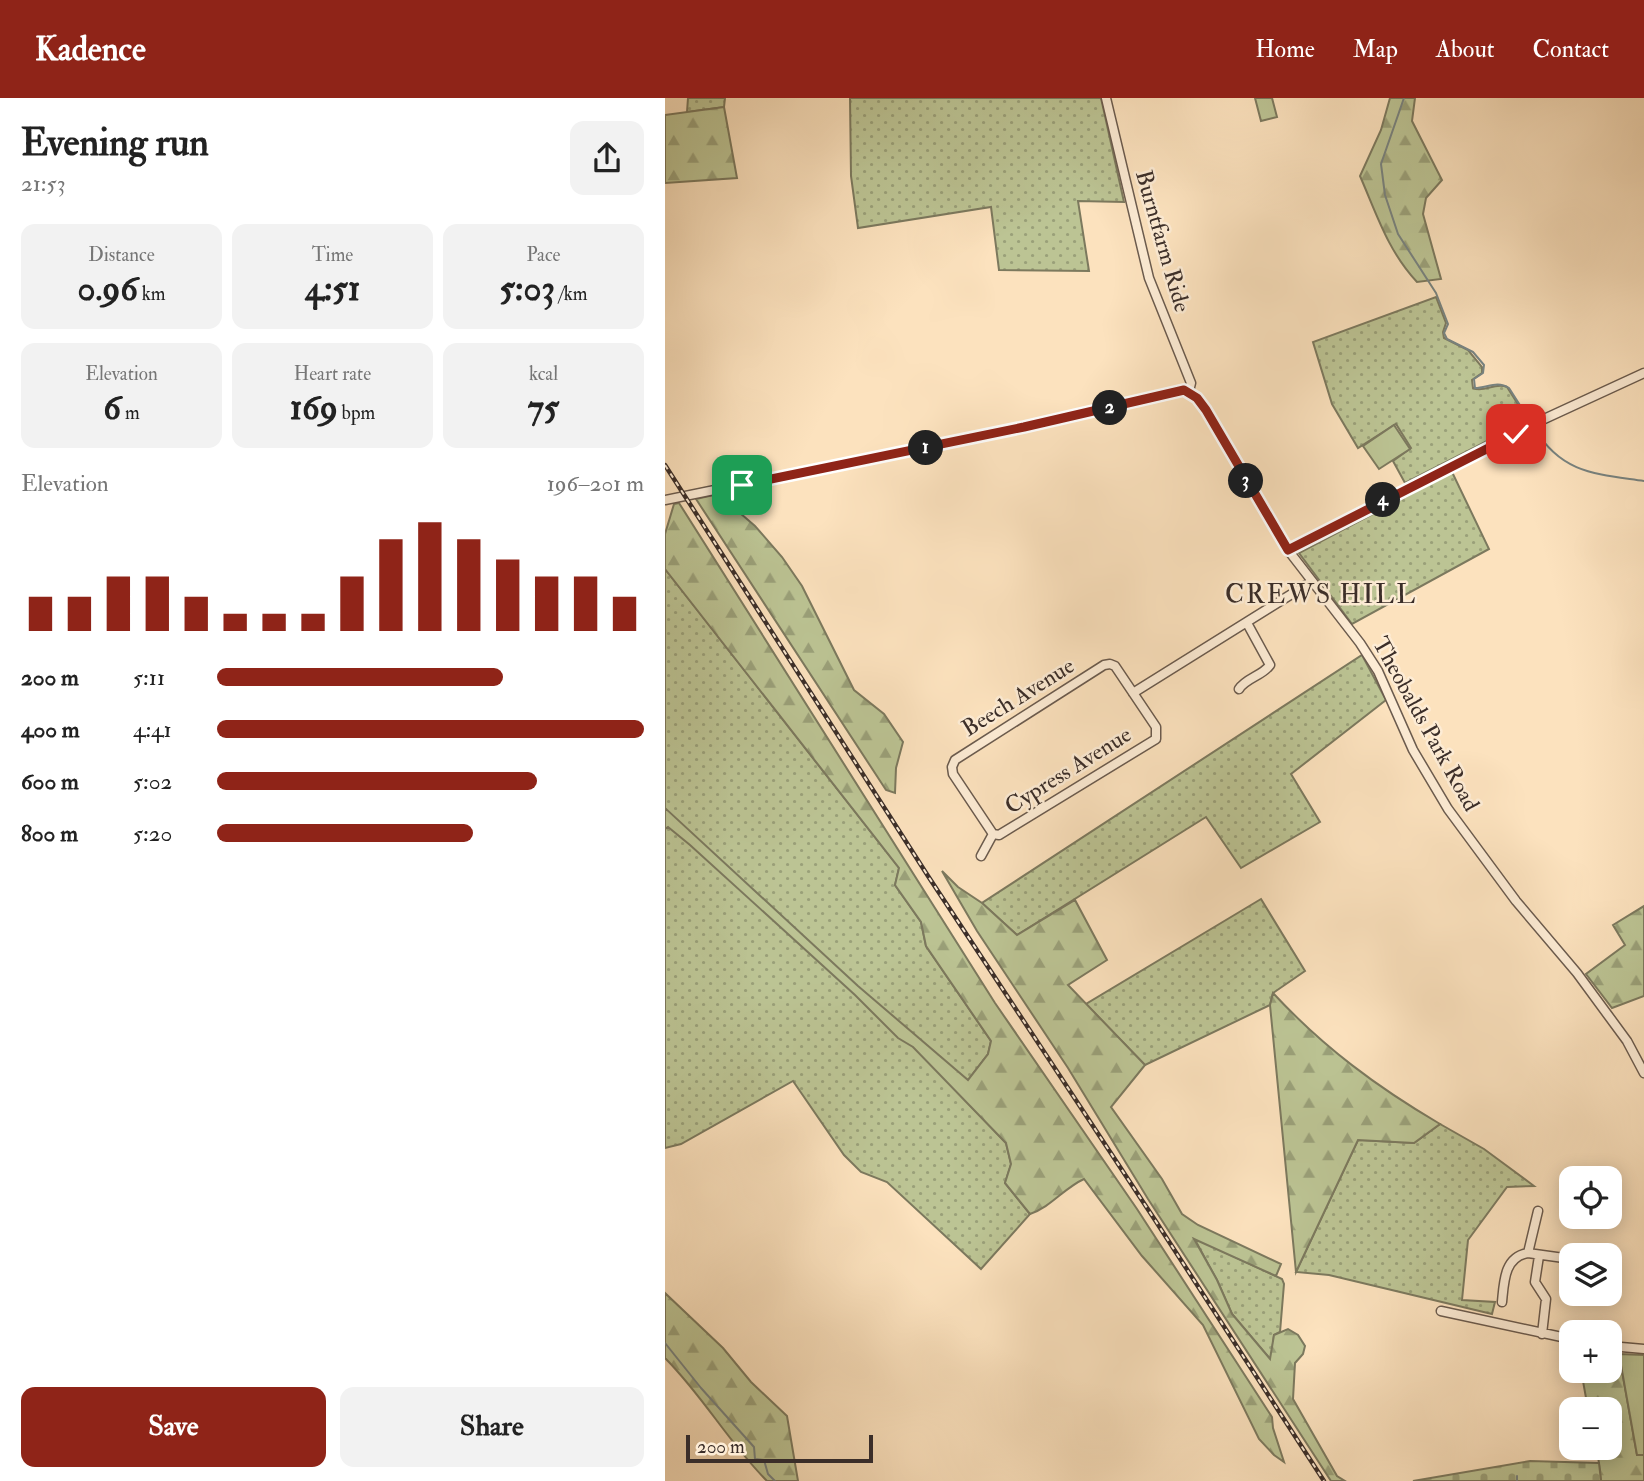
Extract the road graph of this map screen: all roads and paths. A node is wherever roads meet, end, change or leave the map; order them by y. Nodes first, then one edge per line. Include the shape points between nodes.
1 (1106, 98) edge
2 (1644, 373) edge
3 (1186, 391) junction
4 (665, 500) edge
5 (1288, 550) junction
6 (1311, 582) junction
7 (1247, 623) junction
8 (1270, 665) junction
9 (1279, 673) dead end
10 (1239, 689) dead end
11 (1133, 693) junction
12 (993, 834) junction
13 (981, 856) dead end
14 (1644, 1073) edge
15 (1538, 1211) dead end
16 (1528, 1253) junction
17 (1539, 1256) junction
18 (1559, 1258) edge
19 (1502, 1302) dead end
20 (1441, 1311) dead end
21 (1542, 1334) junction
22 (1559, 1337) edge
23 (1622, 1347) edge
24 (1644, 1349) edge

1 - 3 street, Burntfarm Ride via 1149,278 1191,383
2 - 5 street
3 - 4 street
3 - 5 street, Theobalds Park Road via 1206,410
5 - 6 street, Theobalds Park Road
6 - 7 street
6 - 14 street, Theobalds Park Road via 1378,671 1413,750 1448,809 1577,973 1627,1041
7 - 8 street
7 - 11 street
8 - 9 street
8 - 10 street
11 - 12 street, Cypress Avenue via 1157,733 1156,739 999,835
11 - 12 street, Beech Avenue via 1115,666 1104,665 955,760 953,774
12 - 13 street
15 - 16 street
16 - 17 street
16 - 19 street via 1515,1257 1507,1270
17 - 18 street
17 - 21 street via 1535,1282 1546,1299
20 - 21 street
21 - 22 street
23 - 24 street

